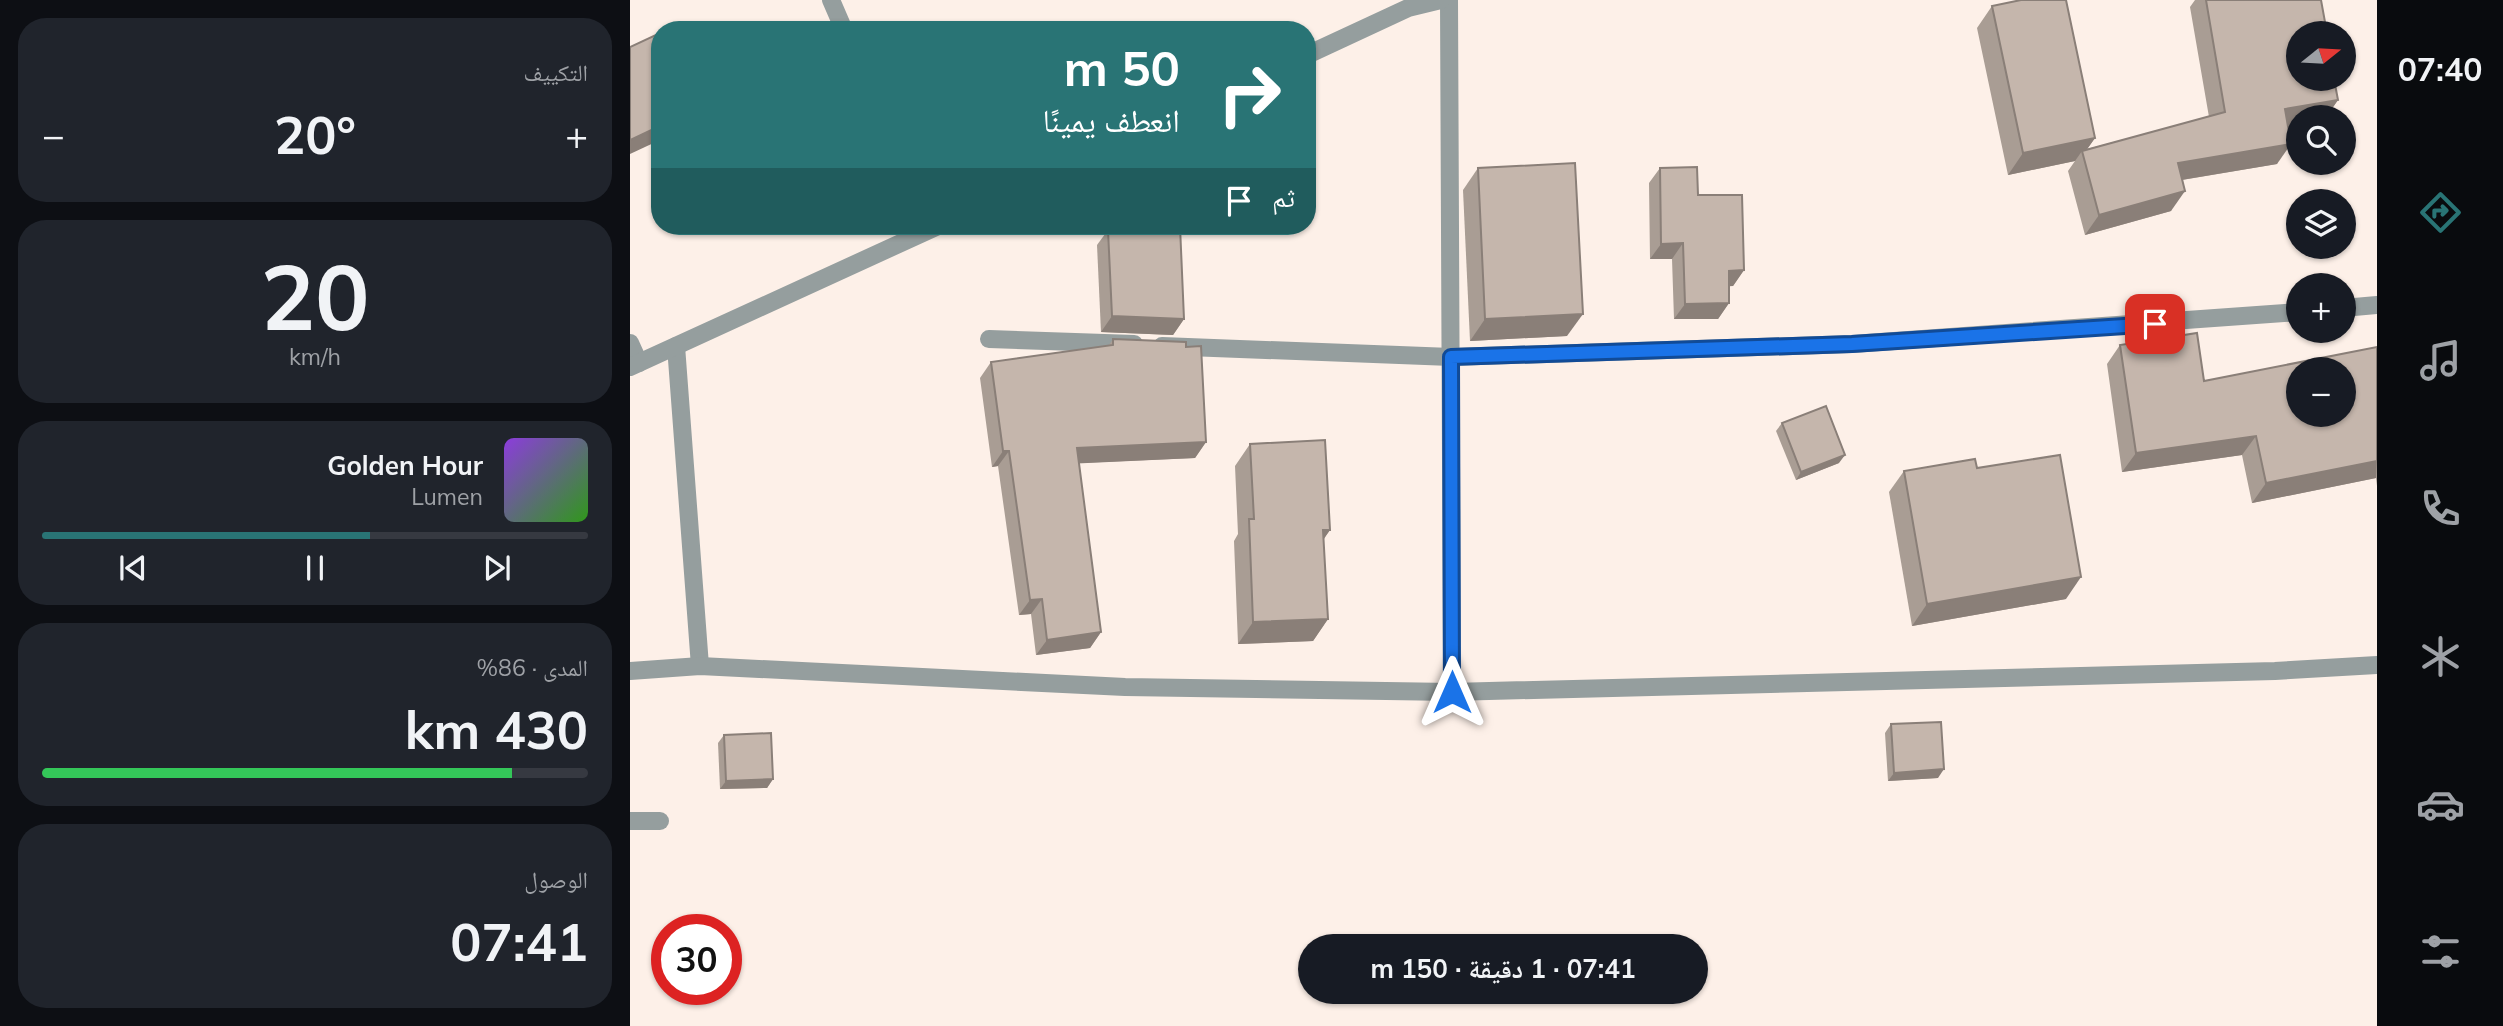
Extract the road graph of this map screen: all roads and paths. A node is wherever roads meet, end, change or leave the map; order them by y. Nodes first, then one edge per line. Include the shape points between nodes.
1 (831, 0) edge
2 (1441, 0) edge
3 (1449, 0) edge
4 (1406, 4) edge
5 (840, 21) edge
6 (1316, 50) edge
7 (916, 235) edge
8 (2377, 305) edge
9 (2356, 307) edge
10 (2286, 313) edge
11 (989, 339) dead end
12 (630, 343) edge
13 (676, 346) junction
14 (1451, 357) junction
15 (635, 365) edge
16 (2377, 665) edge
17 (700, 666) junction
18 (630, 671) edge
19 (1452, 692) junction
20 (630, 821) edge
21 (660, 821) dead end

1 - 5 street
2 - 4 street
3 - 14 street
4 - 6 street
7 - 13 street
8 - 9 street
10 - 14 street via 1852,344
11 - 14 street
12 - 15 street
13 - 15 street
13 - 17 street
14 - 19 street
16 - 19 street
17 - 18 street
17 - 19 street via 1125,687
20 - 21 street

